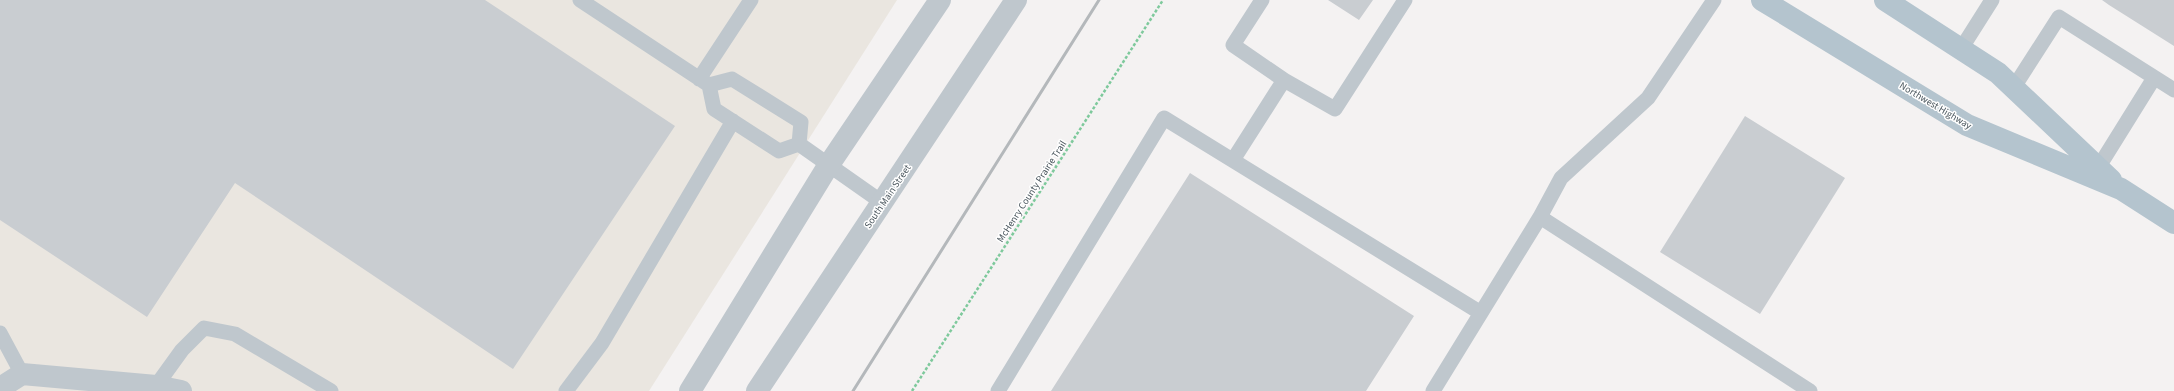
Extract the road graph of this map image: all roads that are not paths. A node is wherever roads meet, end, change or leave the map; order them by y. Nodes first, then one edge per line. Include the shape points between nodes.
1 (580, 0) edge
2 (751, 0) edge
3 (940, 0) edge
4 (1016, 0) edge
5 (1262, 0) edge
6 (1405, 0) edge
7 (1714, 0) edge
8 (1762, 0) edge
9 (1885, 0) edge
10 (1992, 0) edge
11 (1961, 49) junction
12 (2154, 78) junction
13 (1284, 80) junction
14 (704, 82) junction
15 (2014, 87) junction
16 (2174, 90) edge
17 (733, 121) junction
18 (799, 144) junction
19 (1233, 160) junction
20 (828, 166) junction
21 (2098, 168) junction
22 (2121, 189) junction
23 (883, 203) junction
24 (1540, 217) junction
25 (2174, 223) edge
26 (1481, 313) junction
27 (0, 333) edge
28 (22, 374) junction
29 (156, 386) junction
30 (0, 388) edge
31 (181, 391) edge
32 (331, 391) edge
33 (566, 391) edge
34 (690, 391) edge
35 (757, 391) edge
36 (998, 391) edge
37 (1433, 391) edge
38 (1810, 391) edge

1 - 14 lane
2 - 14 lane
3 - 20 street
4 - 23 street, South Main Street
5 - 13 lane via 1233,45
6 - 13 lane via 1334,109
7 - 24 lane via 1648,98 1562,178
8 - 22 main road, Northwest Highway via 1967,125
9 - 11 main road, Northwest Highway
10 - 11 lane
11 - 15 main road, Northwest Highway via 1998,73
12 - 15 lane via 2059,17
12 - 16 lane
12 - 21 lane
13 - 19 lane
14 - 17 lane via 714,109
14 - 18 lane via 732,79 801,122
15 - 21 main road, Northwest Highway
17 - 18 lane via 779,151
17 - 33 lane via 602,343
18 - 20 lane
19 - 26 lane
19 - 36 lane via 1164,118
20 - 23 lane
20 - 34 street
21 - 22 main road, Northwest Highway
22 - 25 main road, Northwest Highway
23 - 35 street, South Main Street
24 - 26 lane
24 - 38 lane
26 - 37 lane
27 - 28 lane
28 - 29 street
28 - 30 street
29 - 31 street
29 - 32 lane via 182,350 204,328 235,334

